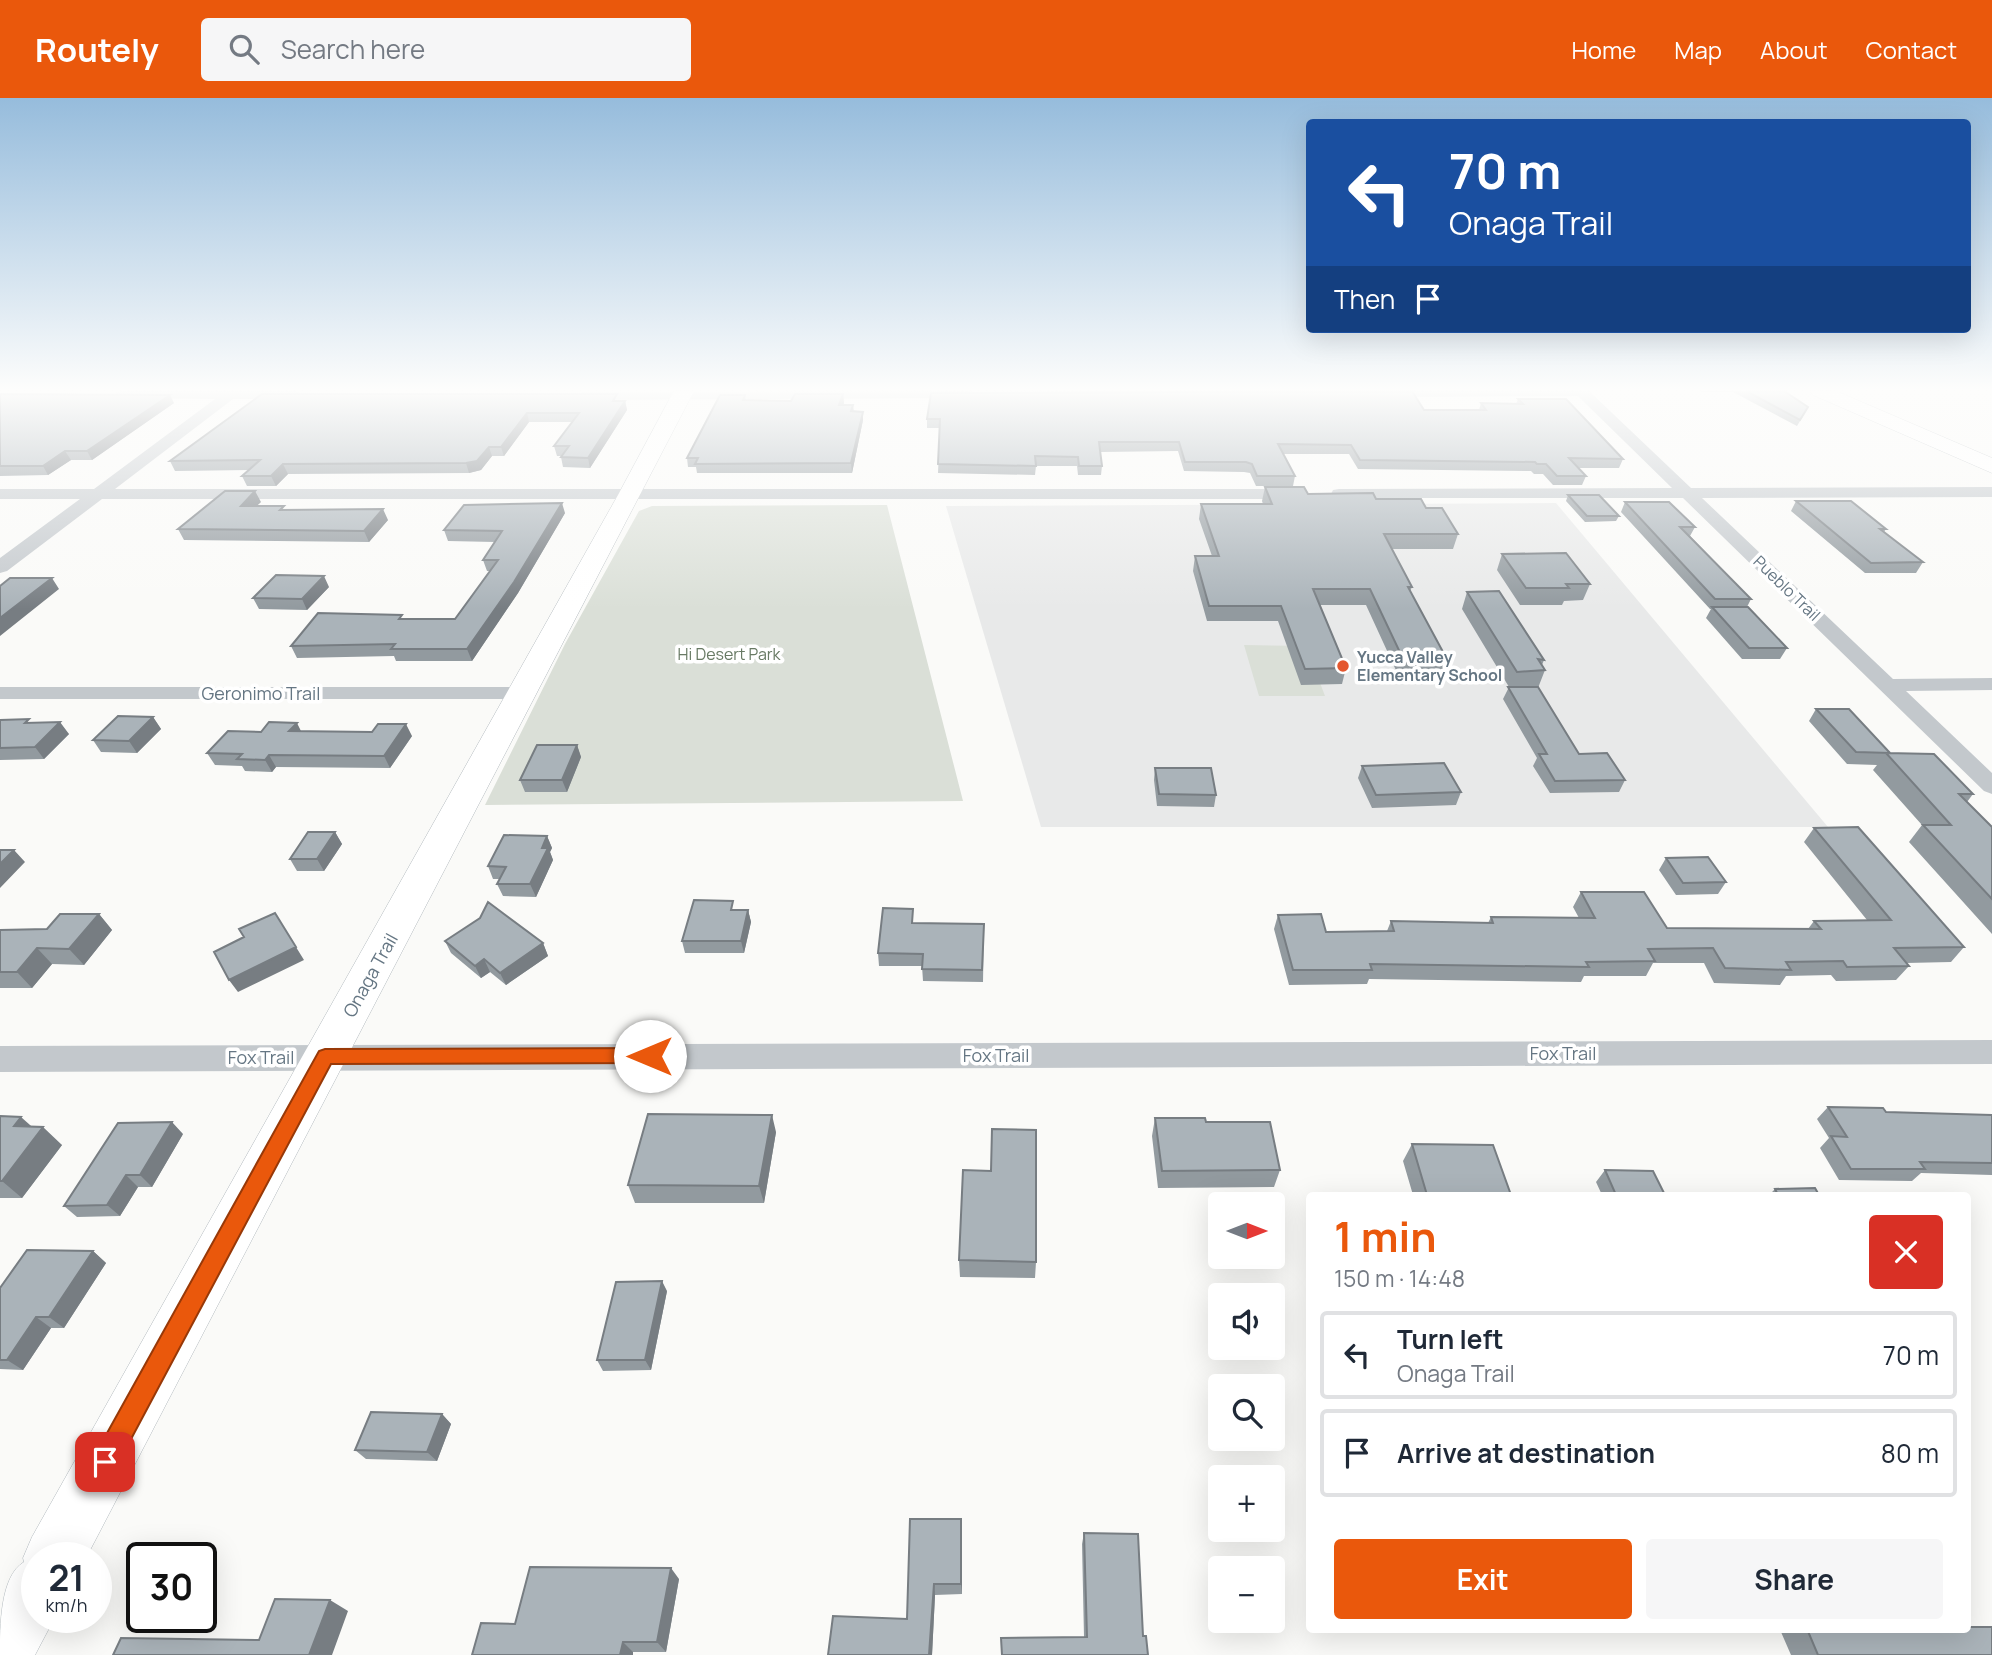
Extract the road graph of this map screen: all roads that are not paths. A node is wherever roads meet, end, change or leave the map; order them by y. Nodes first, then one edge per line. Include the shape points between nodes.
1 (139, 464) edge
2 (646, 464) edge
3 (1658, 464) edge
4 (1686, 491) junction
5 (1992, 492) edge
6 (100, 493) junction
7 (0, 494) edge
8 (630, 495) junction
9 (0, 567) edge
10 (1992, 684) edge
11 (1889, 685) junction
12 (0, 693) edge
13 (522, 693) junction
14 (1992, 786) edge
15 (1992, 1052) edge
16 (325, 1057) junction
17 (0, 1059) edge
18 (62, 1542) edge
19 (21, 1618) edge
20 (1, 1655) edge

1 - 6 street
2 - 8 street, Onaga Trail
3 - 4 street, Pueblo Trail
4 - 5 street
4 - 8 street
4 - 11 street, Pueblo Trail
6 - 7 street
6 - 8 street
6 - 9 street
8 - 13 street, Onaga Trail
10 - 11 street
11 - 14 street, Pueblo Trail
12 - 13 street, Geronimo Trail
13 - 16 street, Onaga Trail
15 - 16 street, Fox Trail
16 - 17 street, Fox Trail
16 - 18 street, Onaga Trail
19 - 20 street

